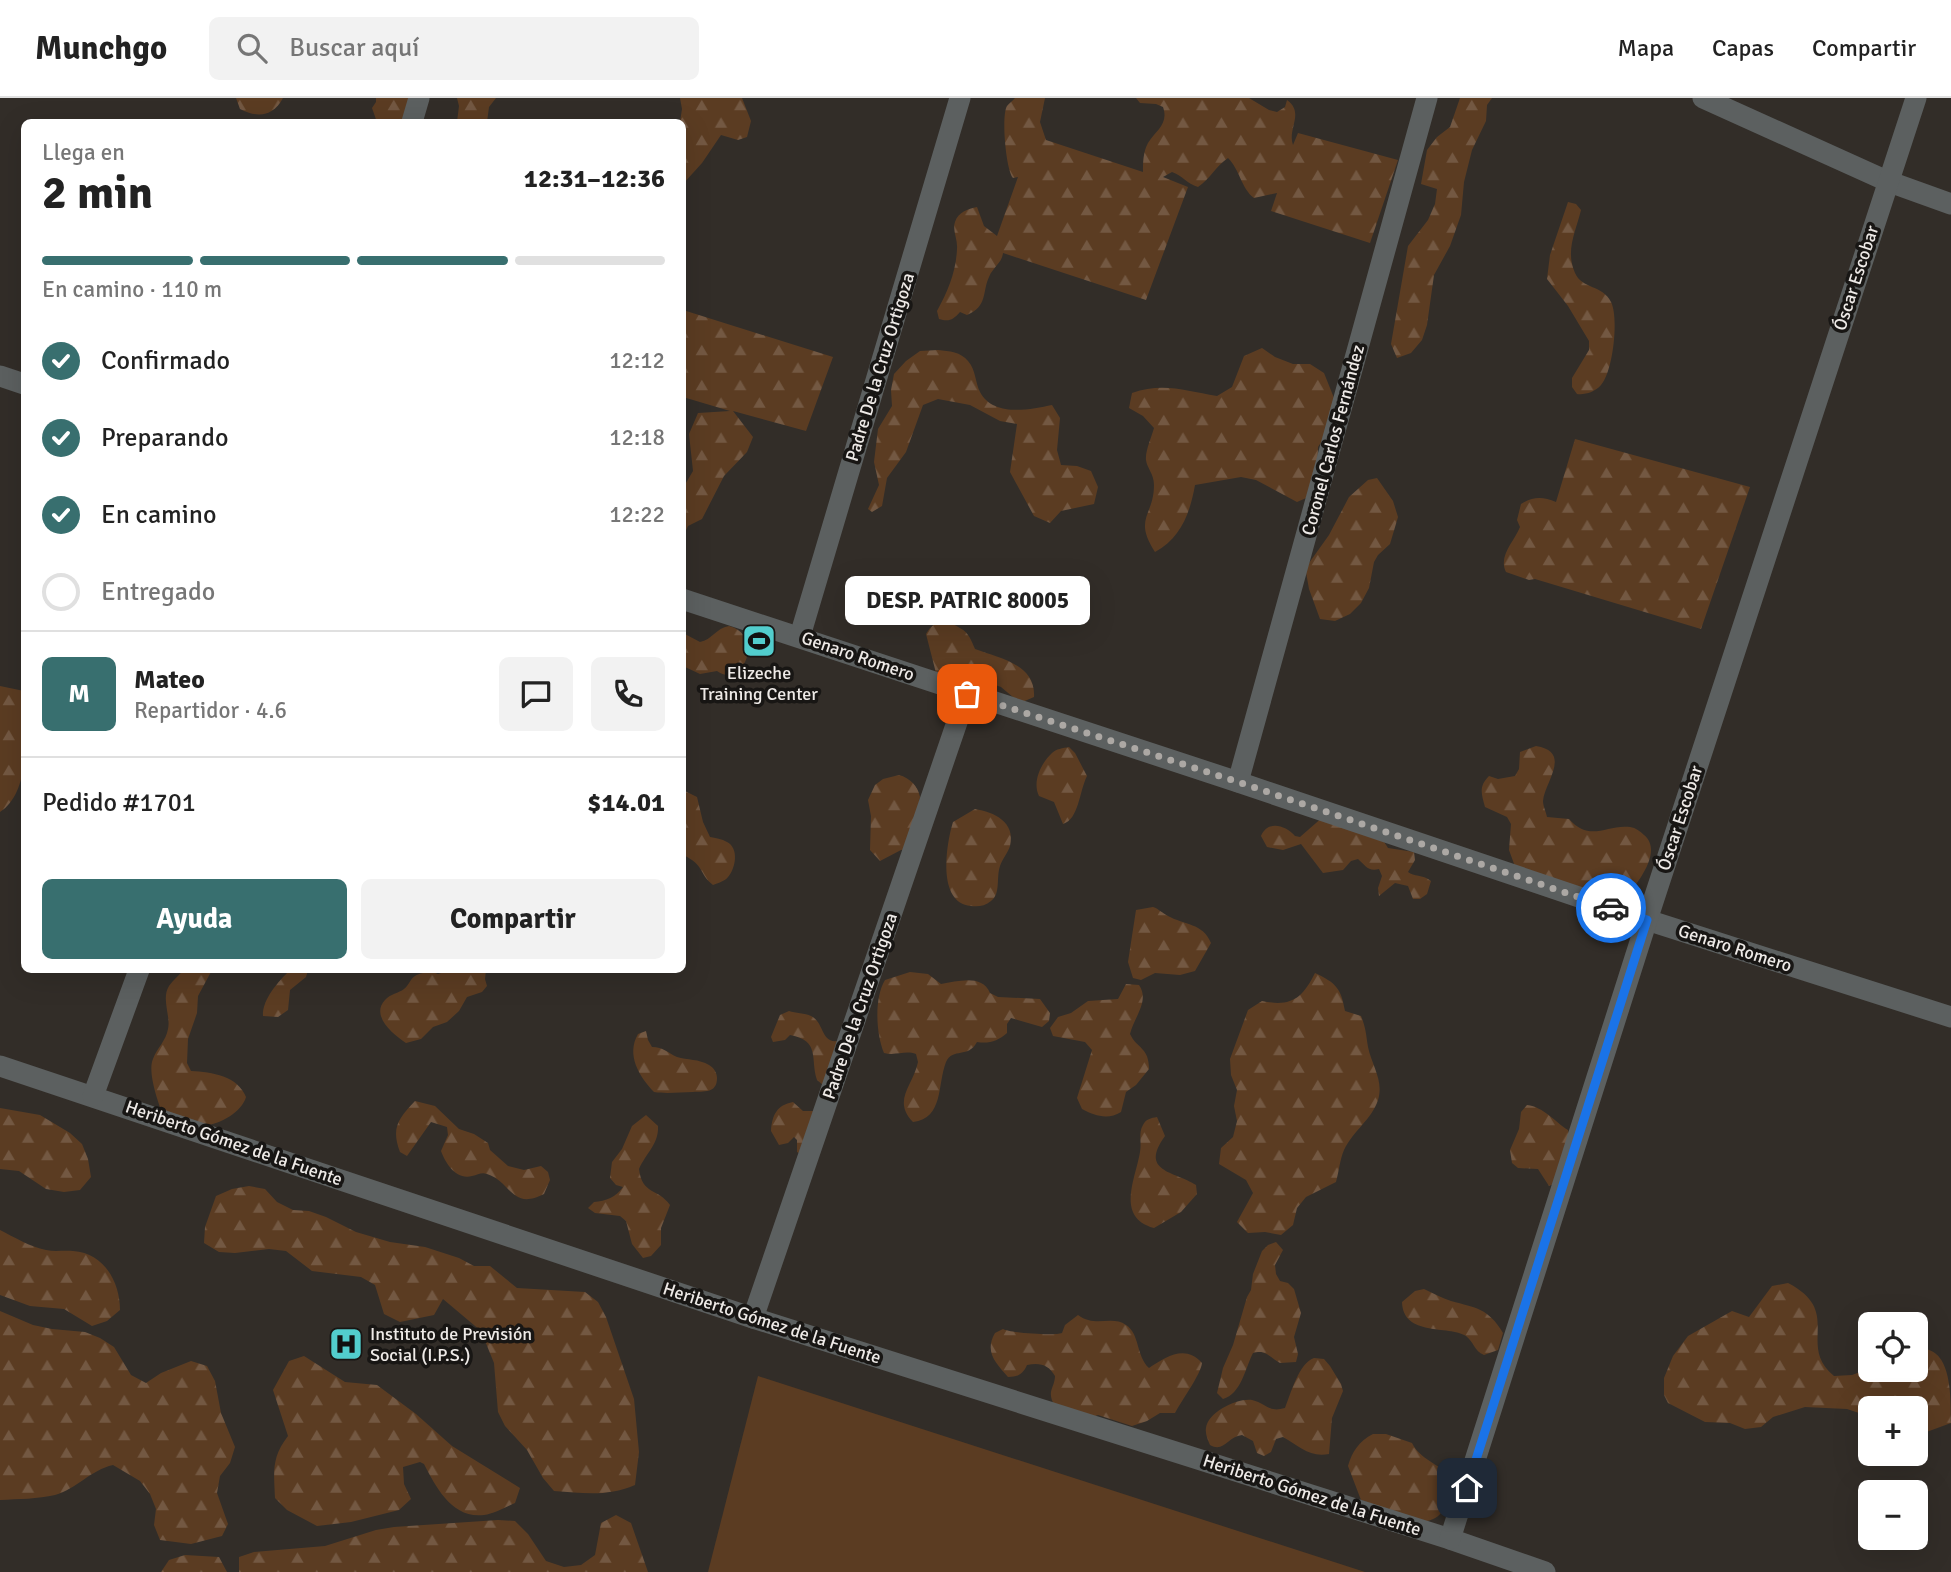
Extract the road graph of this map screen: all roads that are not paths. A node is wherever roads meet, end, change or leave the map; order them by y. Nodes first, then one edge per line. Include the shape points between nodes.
1 (419, 98) edge
2 (960, 98) edge
3 (1427, 98) edge
4 (1703, 98) edge
5 (1916, 98) edge
6 (413, 119) edge
7 (1887, 181) junction
8 (1951, 204) edge
9 (0, 376) edge
10 (21, 383) edge
11 (686, 600) edge
12 (800, 636) junction
13 (967, 694) junction
14 (1238, 782) junction
15 (1647, 920) junction
16 (138, 973) edge
17 (1951, 1017) edge
18 (0, 1066) edge
19 (93, 1096) junction
20 (753, 1318) junction
21 (1451, 1539) junction
22 (1545, 1572) edge

1 - 6 street
2 - 12 street, Padre De la Cruz Ortigoza
3 - 14 street, Coronel Carlos Fernández
4 - 7 street
5 - 7 street, Óscar Escobar
7 - 8 street
7 - 15 street, Óscar Escobar
9 - 10 street
11 - 12 street, Genaro Romero
12 - 13 street, Genaro Romero
13 - 14 street, Genaro Romero
13 - 20 street, Padre De la Cruz Ortigoza
14 - 15 street, Genaro Romero
15 - 17 street, Genaro Romero
15 - 21 street, Óscar Escobar
16 - 19 street
18 - 19 street, Heriberto Gómez de la Fuente
19 - 20 street, Heriberto Gómez de la Fuente
20 - 21 street, Heriberto Gómez de la Fuente
21 - 22 street, Heriberto Gómez de la Fuente

